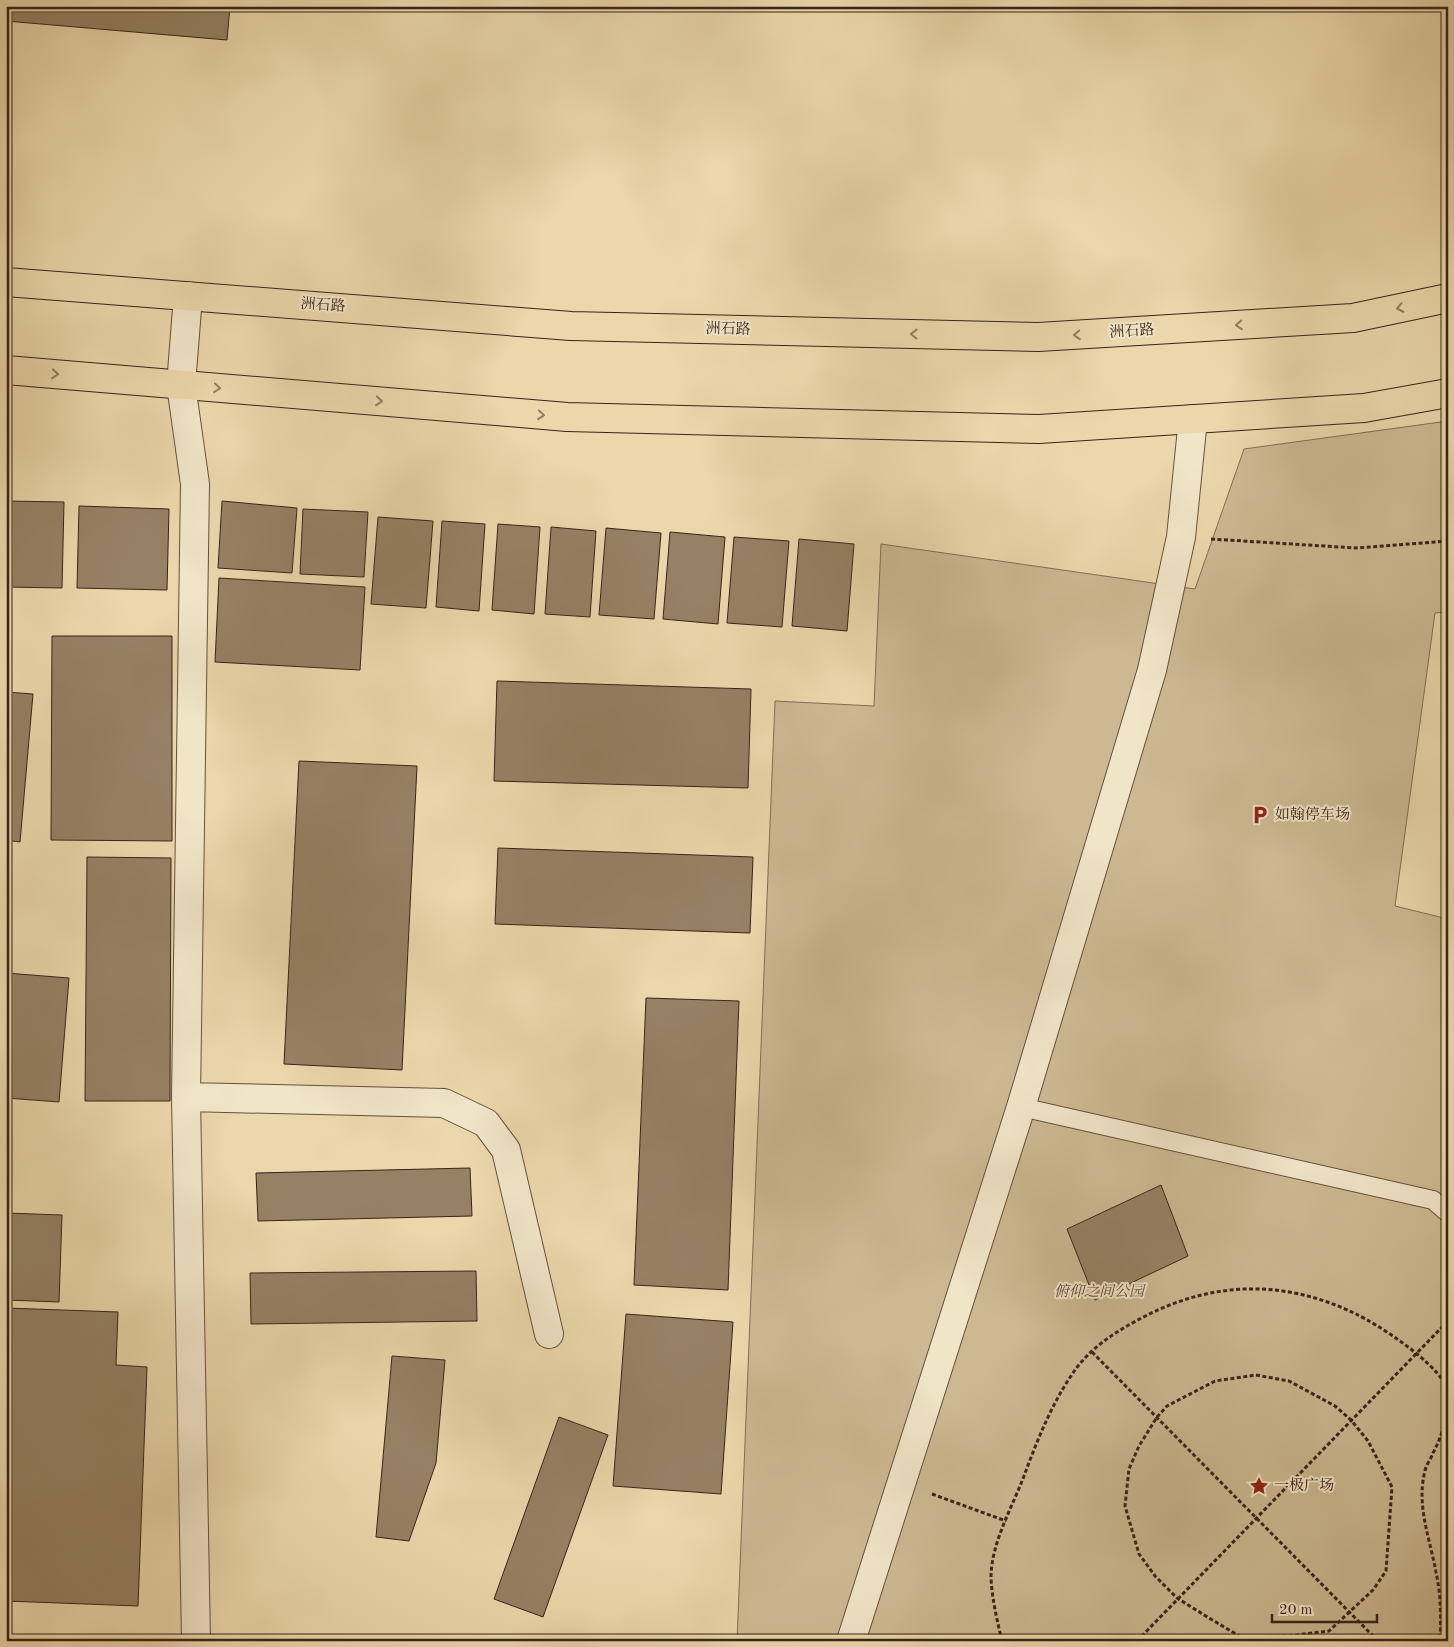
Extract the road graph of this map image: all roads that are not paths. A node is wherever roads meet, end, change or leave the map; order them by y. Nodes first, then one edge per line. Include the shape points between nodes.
1 (6, 282) edge
2 (188, 296) junction
3 (1448, 298) edge
4 (6, 370) edge
5 (181, 384) junction
6 (1448, 393) edge
7 (1193, 419) junction
8 (186, 1097) junction
9 (1020, 1107) junction
10 (1448, 1213) edge
11 (549, 1334) dead end
12 (196, 1641) edge
13 (851, 1641) edge

1 - 2 main road, 洲石路
3 -> 2 main road, 洲石路 via 1353,318 1038,337 571,326
2 - 5 street
4 -> 5 main road
5 -> 7 main road via 567,417 1039,429
5 - 8 street via 195,484
6 - 7 main road via 1364,408
7 - 9 street via 1181,537 1152,670
8 - 11 street via 444,1103 486,1124 506,1150
8 - 12 street
9 - 10 lane via 1433,1200
9 - 13 street

